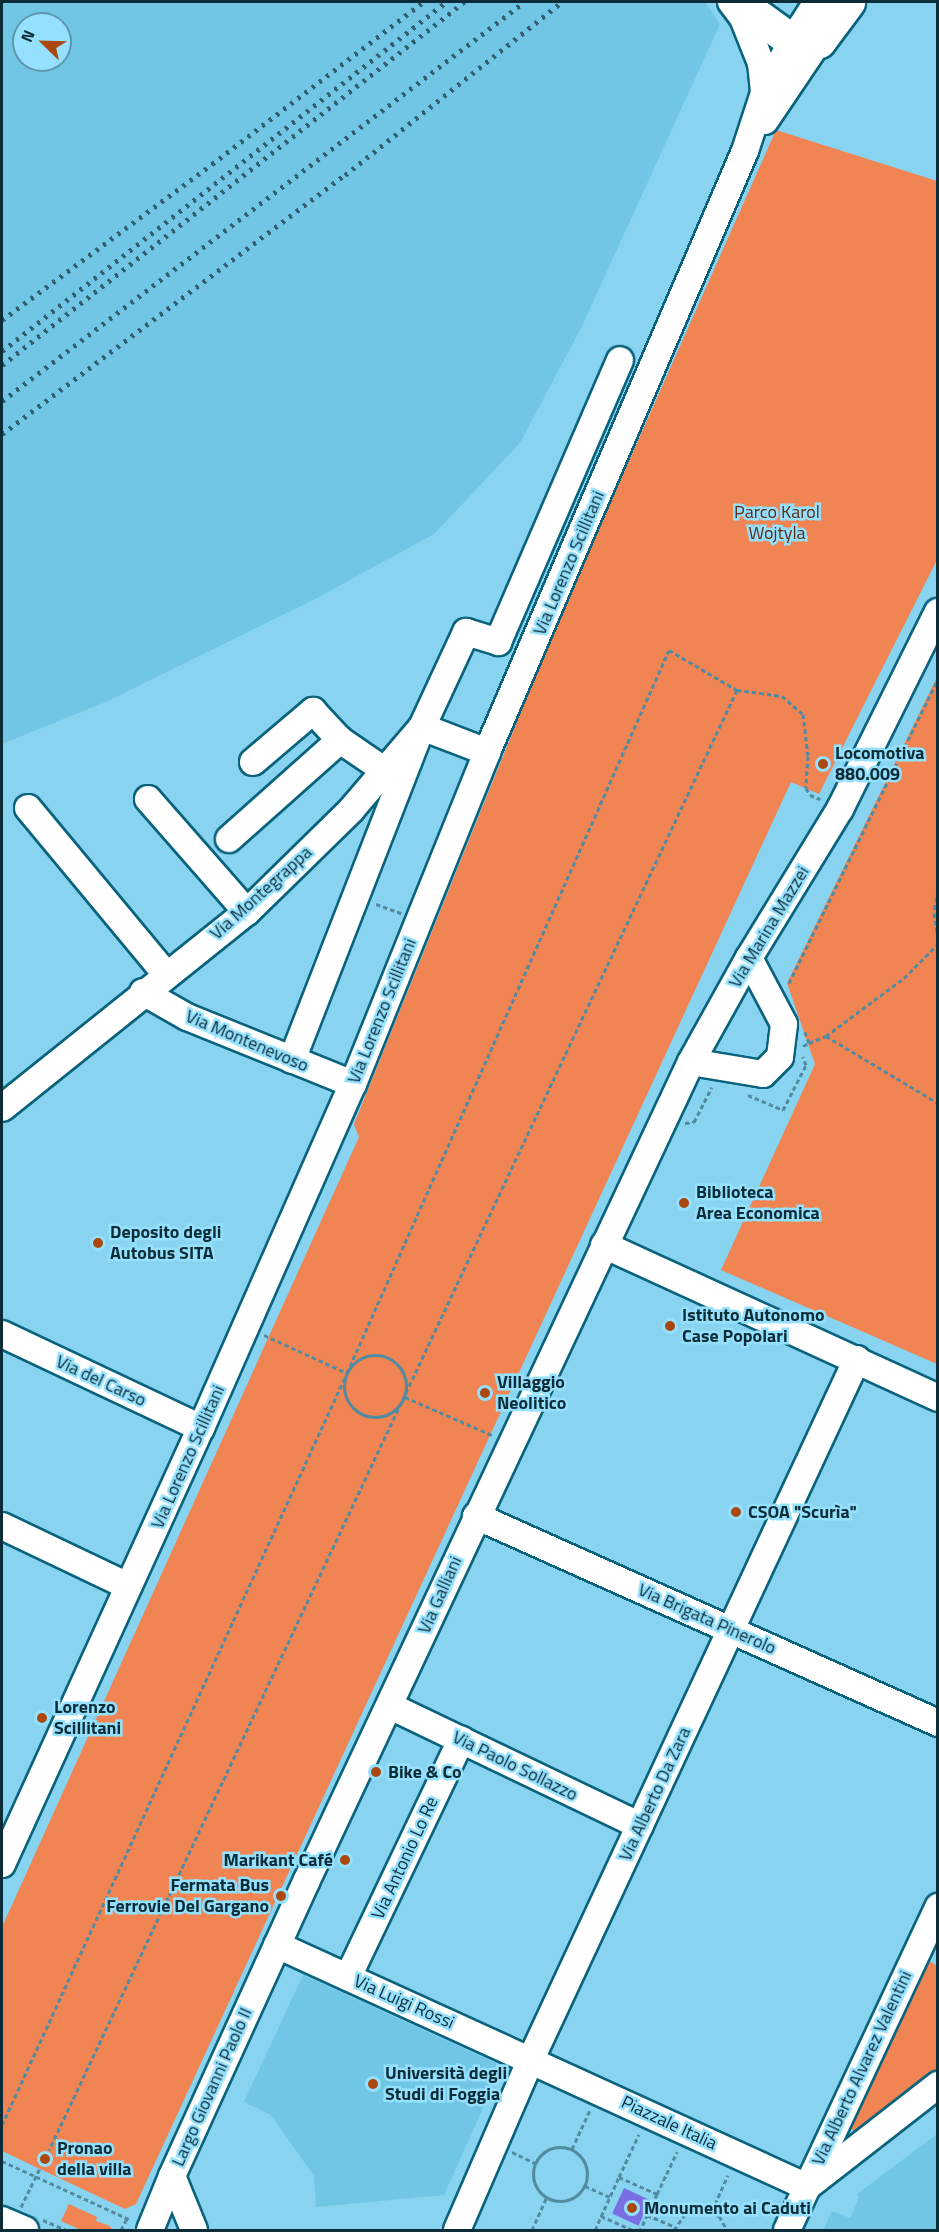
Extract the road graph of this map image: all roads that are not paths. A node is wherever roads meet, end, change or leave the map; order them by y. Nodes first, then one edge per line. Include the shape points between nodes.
1 (731, 2) edge
2 (738, 2) edge
3 (848, 2) edge
4 (812, 4) edge
5 (805, 41) junction
6 (764, 93) junction
7 (745, 151) junction
8 (620, 360) dead end
9 (938, 612) edge
10 (422, 727) junction
11 (340, 740) junction
12 (487, 752) junction
13 (253, 762) dead end
14 (384, 770) junction
15 (148, 799) dead end
16 (28, 808) dead end
17 (229, 839) dead end
18 (247, 912) junction
19 (749, 958) junction
20 (166, 974) junction
21 (143, 992) junction
22 (292, 1060) junction
23 (691, 1062) junction
24 (353, 1084) junction
25 (2, 1108) edge
26 (604, 1245) junction
27 (2, 1334) edge
28 (857, 1359) junction
29 (938, 1398) edge
30 (201, 1428) junction
31 (476, 1516) junction
32 (2, 1526) edge
33 (128, 1586) junction
34 (731, 1630) junction
35 (390, 1706) junction
36 (938, 1723) edge
37 (461, 1740) junction
38 (640, 1826) junction
39 (2, 1864) edge
40 (938, 1907) edge
41 (930, 1944) edge
42 (277, 1945) junction
43 (348, 1977) junction
44 (531, 2059) junction
45 (938, 2085) edge
46 (172, 2176) junction
47 (807, 2187) junction
48 (143, 2226) edge
49 (194, 2230) edge
50 (457, 2230) edge
51 (787, 2230) edge

1 - 6 street via 743,18 761,63
2 - 5 main road
3 - 5 main road
4 - 5 street
5 - 6 street
5 - 7 street
6 - 7 street
7 - 12 street, Via Lorenzo Scillitani
8 - 10 street, Via Lorenzo Scillitani via 498,642 466,632
9 - 19 street, Via Marina Mazzei via 840,809
10 - 12 street
10 - 14 street, Via Montegrappa
10 - 22 street, Via Lorenzo Scillitani
11 - 13 street via 313,711
11 - 14 street
11 - 17 street
12 - 24 street, Via Lorenzo Scillitani
14 - 18 street, Via Montegrappa via 351,810
15 - 18 street
16 - 20 street
18 - 20 street, Via Montegrappa
19 - 23 street, Via Marina Mazzei
19 - 23 street via 784,1024 780,1057 763,1074
20 - 21 street, Via Montegrappa
21 - 22 street, Via Montenevoso via 187,1017
21 - 25 street, Via Montegrappa
22 - 24 street, Via Montenevoso
23 - 26 street, Via Marina Mazzei
24 - 30 street, Via Lorenzo Scillitani
26 - 28 street
26 - 31 street, Via Galliani
27 - 30 street, Via del Carso
28 - 29 street
28 - 34 street, Via Alberto Da Zara
30 - 33 street, Via Lorenzo Scillitani
31 - 34 street, Via Brigata Pinerolo
31 - 35 street, Via Galliani
32 - 33 street
33 - 39 street, Via Lorenzo Scillitani
34 - 36 street, Via Brigata Pinerolo
34 - 38 street, Via Alberto Da Zara
35 - 37 street, Via Paolo Sollazzo
35 - 42 street, Via Galliani
37 - 38 street, Via Paolo Sollazzo
37 - 43 street, Via Antonio Lo Re
38 - 44 street, Via Alberto Da Zara
40 - 41 street, Via Alberto Alvarez Valentini
41 - 47 street, Via Alberto Alvarez Valentini
42 - 43 street, Via Luigi Rossi
42 - 46 street, Largo Giovanni Paolo II
43 - 44 street, Via Luigi Rossi
44 - 47 street, Piazzale Italia
44 - 50 street, Via Alberto Da Zara
45 - 47 street
46 - 48 street, Largo Giovanni Paolo II
46 - 49 street
47 - 51 street, Via Alberto Alvarez Valentini

